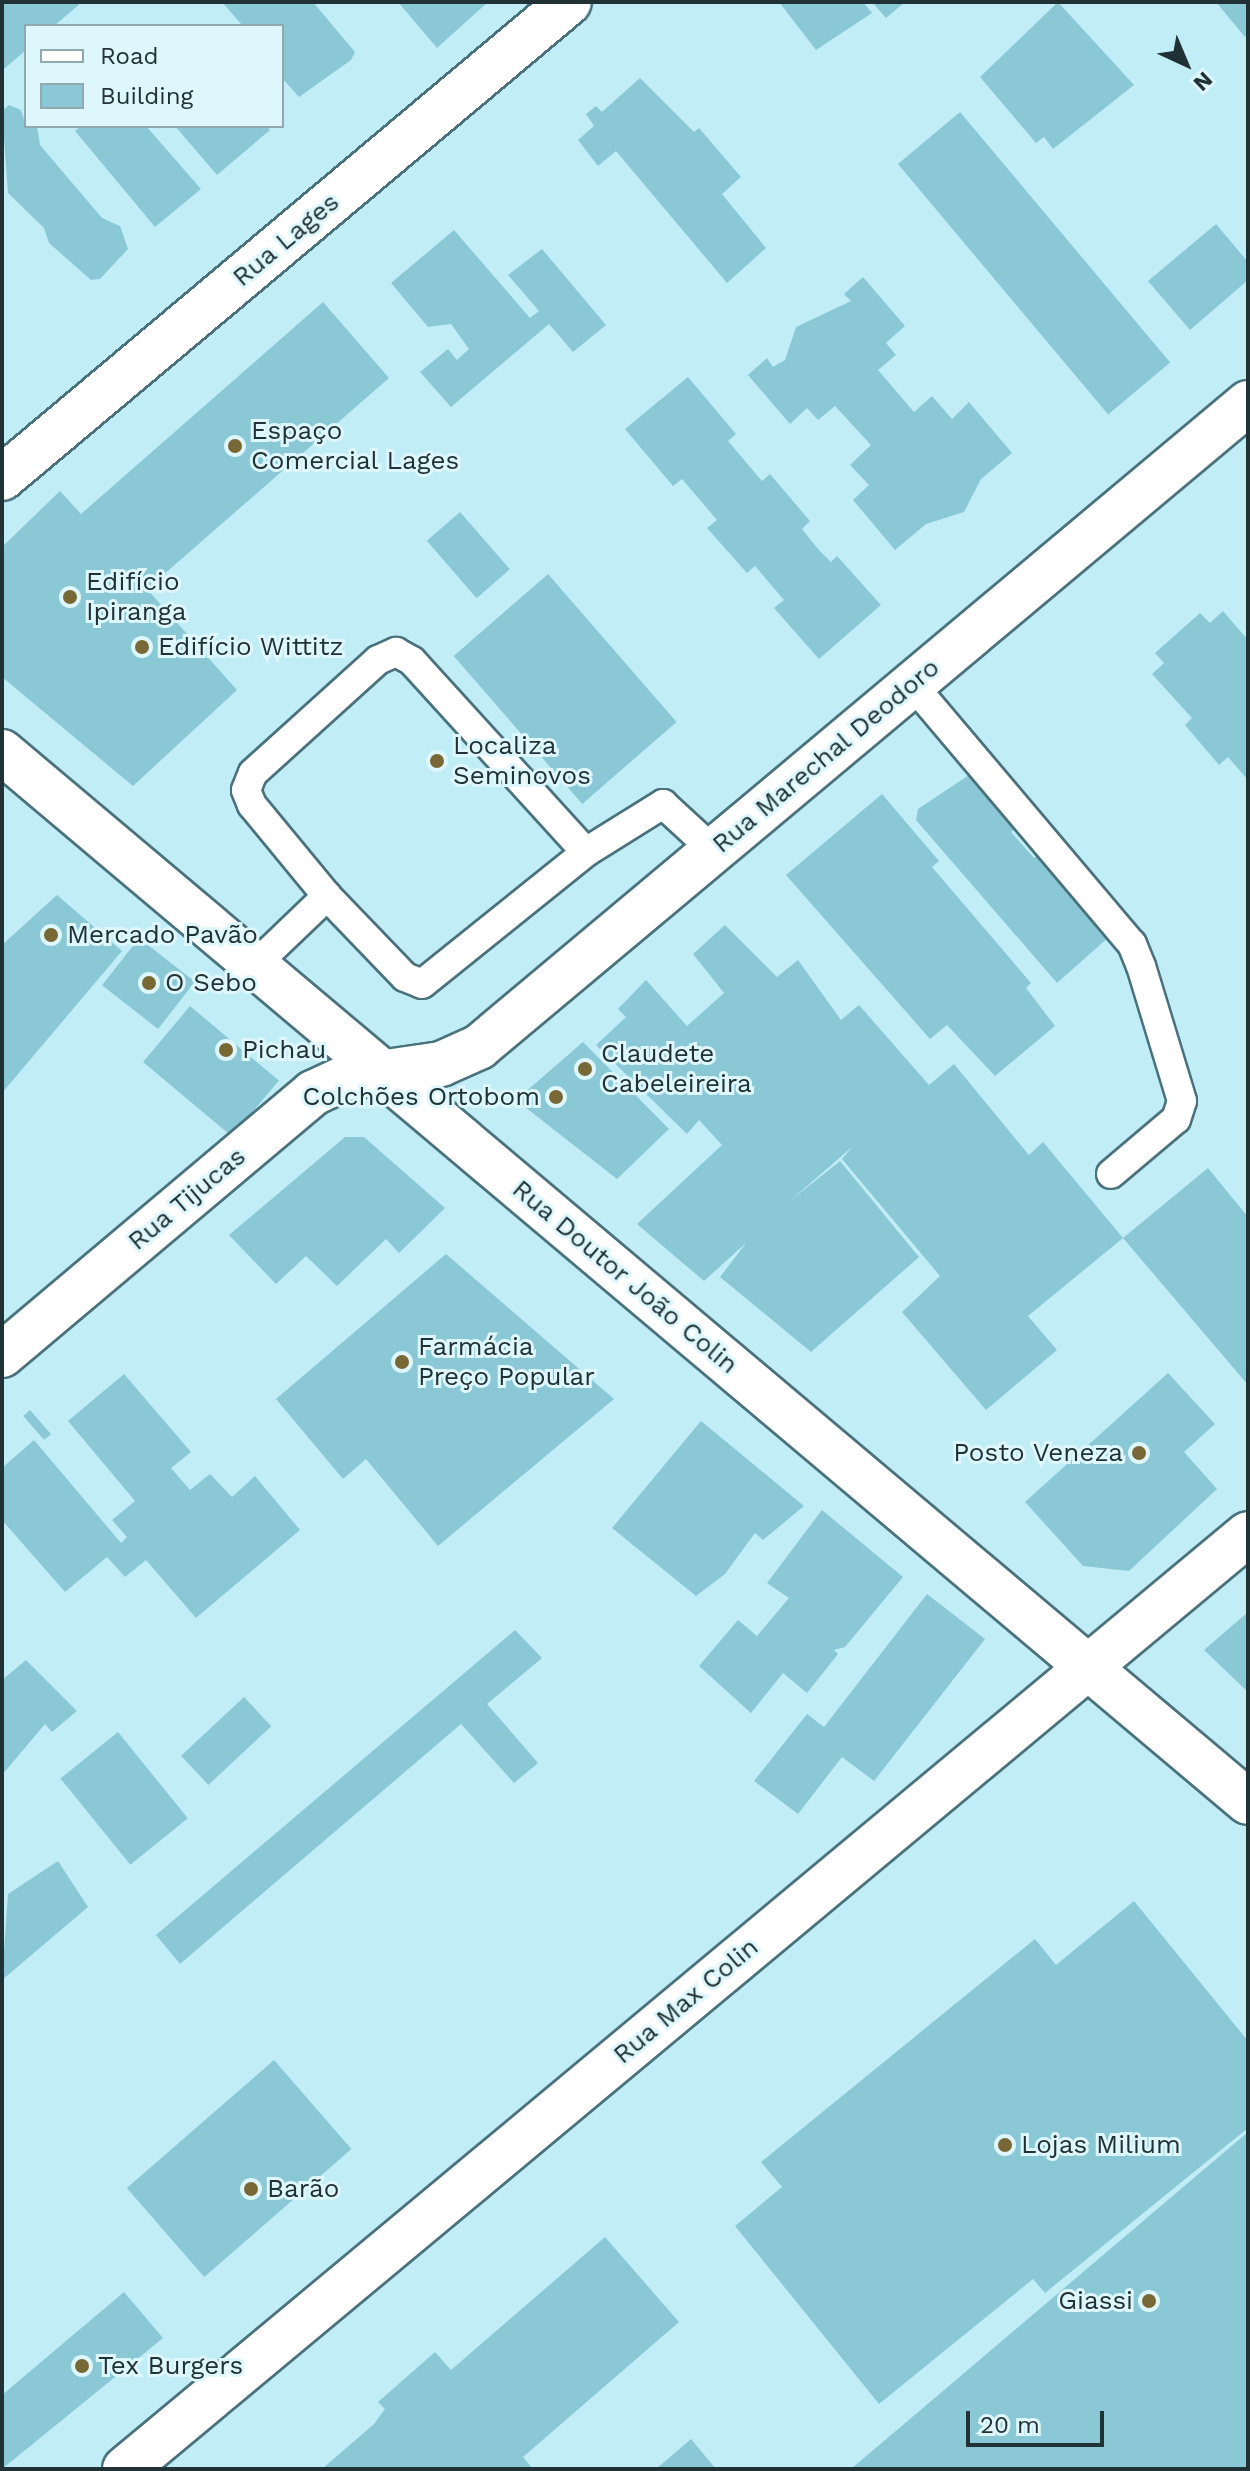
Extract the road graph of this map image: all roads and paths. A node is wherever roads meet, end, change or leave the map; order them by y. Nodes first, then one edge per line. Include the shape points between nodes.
1 (569, 2) edge
2 (1248, 403) edge
3 (2, 478) edge
4 (912, 684) junction
5 (2, 752) edge
6 (713, 850) junction
7 (586, 852) junction
8 (327, 896) junction
9 (255, 965) junction
10 (387, 1076) junction
11 (1111, 1174) dead end
12 (2, 1355) edge
13 (1248, 1534) edge
14 (1089, 1668) junction
15 (1248, 1802) edge
16 (125, 2469) edge

1 - 3 main road, Rua Lages
2 - 4 main road, Rua Marechal Deodoro
4 - 6 main road, Rua Marechal Deodoro
4 - 11 lane via 1132,944 1141,966 1182,1101 1176,1119
5 - 9 main road, Rua Doutor João Colin
6 - 7 lane via 663,804
6 - 10 main road, Rua Marechal Deodoro via 479,1047
7 - 8 lane via 422,984 405,977
7 - 8 lane via 396,652 253,773 246,790
8 - 9 lane
9 - 10 main road, Rua Doutor João Colin
10 - 12 main road, Rua Tijucas via 345,1078 313,1093
10 - 14 main road, Rua Doutor João Colin
13 - 14 main road, Rua Max Colin
14 - 15 main road, Rua Doutor João Colin
14 - 16 main road, Rua Max Colin

